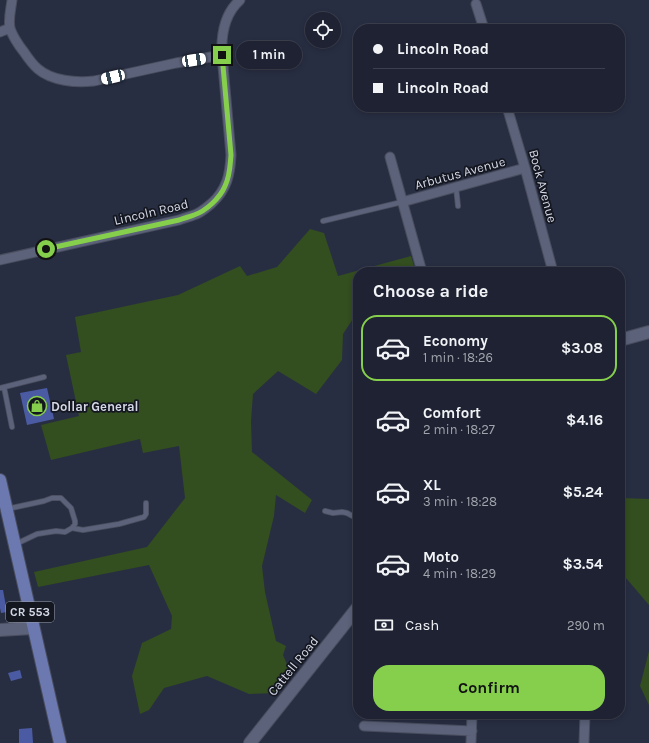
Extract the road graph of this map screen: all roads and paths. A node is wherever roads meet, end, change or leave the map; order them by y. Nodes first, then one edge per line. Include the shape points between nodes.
1 (12, 0) edge
2 (240, 0) edge
3 (476, 4) dead end
4 (482, 24) edge
5 (10, 28) junction
6 (0, 32) edge
7 (222, 55) junction
8 (508, 112) edge
9 (390, 157) dead end
10 (525, 168) junction
11 (456, 187) junction
12 (402, 202) junction
13 (458, 206) dead end
14 (323, 221) dead end
15 (0, 260) edge
16 (421, 267) edge
17 (553, 267) edge
18 (649, 332) edge
19 (625, 339) edge
20 (44, 377) dead end
21 (2, 387) edge
22 (12, 427) dead end
23 (0, 480) edge
24 (146, 503) dead end
25 (6, 509) junction
26 (325, 511) dead end
27 (353, 517) edge
28 (72, 528) junction
29 (15, 545) junction
30 (353, 613) edge
31 (33, 628) junction
32 (0, 630) edge
33 (472, 719) edge
34 (585, 719) edge
35 (364, 726) dead end
36 (472, 731) junction
37 (60, 743) edge
38 (250, 743) edge
39 (471, 743) edge
40 (584, 743) edge

1 - 5 street
2 - 7 street, Lincoln Road via 227,17 223,29
3 - 4 street
5 - 6 street
5 - 7 street via 20,47 38,70 68,82 94,82
7 - 15 street, Lincoln Road via 231,155 229,175 225,187 206,209 179,220
8 - 10 street, Bock Avenue
9 - 12 street
10 - 11 street, Arbutus Avenue
10 - 17 street, Bock Avenue
11 - 12 street, Arbutus Avenue
11 - 13 lane
12 - 14 lane
12 - 16 street
18 - 19 street
20 - 21 lane
21 - 22 lane
23 - 25 main road, CR 553
24 - 28 lane via 144,517 83,530
25 - 28 lane via 61,498 71,508 75,521
25 - 29 main road, CR 553
26 - 27 lane via 342,512
28 - 29 lane via 65,532 37,534
29 - 31 main road, CR 553
30 - 38 street, Cattell Road
31 - 32 street
31 - 37 main road, CR 553
33 - 36 street
34 - 40 street
35 - 36 street
36 - 39 street

